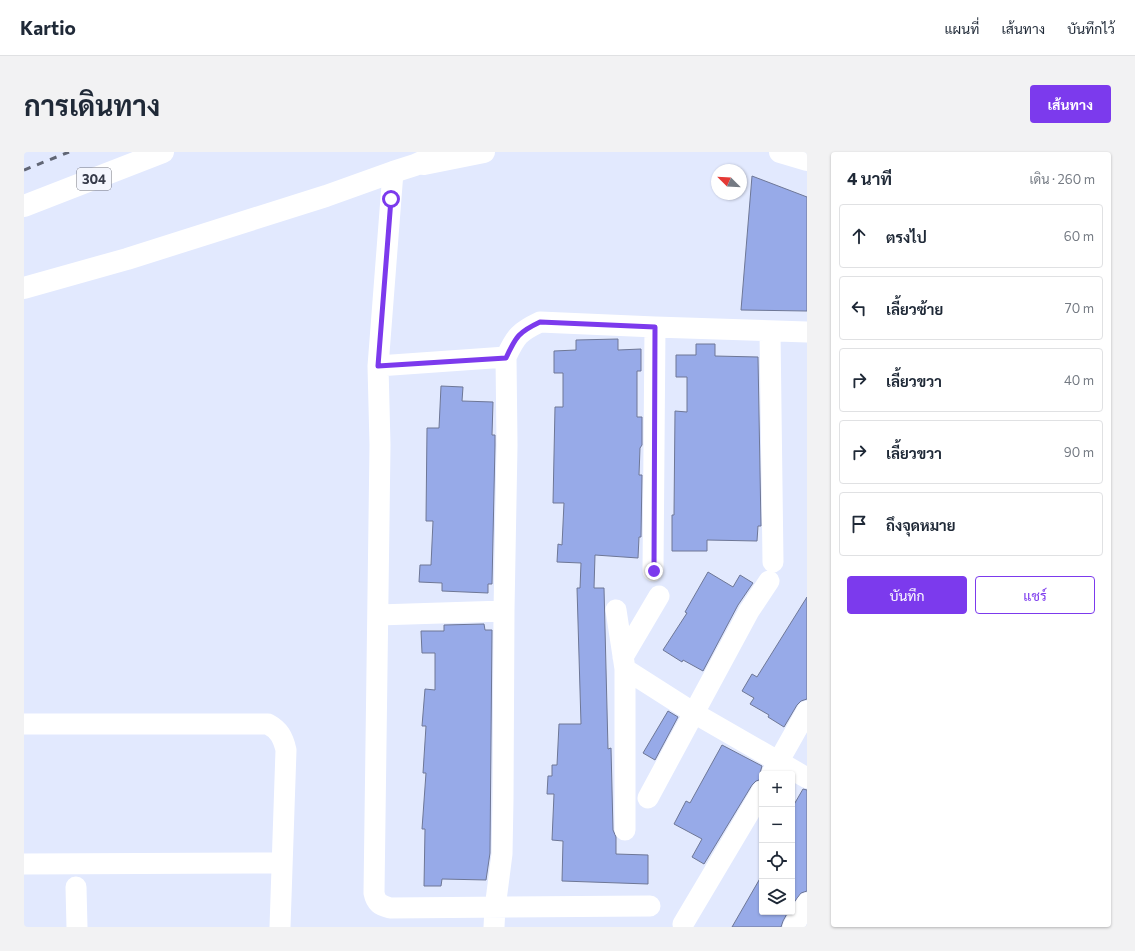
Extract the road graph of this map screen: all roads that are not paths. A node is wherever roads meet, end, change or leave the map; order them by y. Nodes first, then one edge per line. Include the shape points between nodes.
1 (163, 152) edge
2 (444, 152) edge
3 (484, 152) edge
4 (780, 152) edge
5 (807, 160) edge
6 (415, 165) junction
7 (393, 172) junction
8 (24, 206) edge
9 (24, 288) edge
10 (655, 327) junction
11 (770, 332) junction
12 (807, 332) edge
13 (506, 358) junction
14 (378, 366) junction
15 (654, 571) dead end
16 (659, 596) dead end
17 (616, 610) dead end
18 (504, 611) junction
19 (378, 615) junction
20 (624, 663) junction
21 (807, 711) edge
22 (694, 713) junction
23 (24, 724) edge
24 (776, 768) edge
25 (807, 778) edge
26 (759, 796) edge
27 (648, 798) dead end
28 (625, 830) dead end
29 (282, 863) junction
30 (24, 864) edge
31 (76, 887) dead end
32 (807, 903) edge
33 (650, 906) dead end
34 (494, 918) edge
35 (683, 924) dead end
36 (77, 927) edge
37 (280, 927) edge
38 (793, 927) edge

1 - 8 main road, 304
2 - 6 main road
3 - 6 main road
4 - 5 main road
6 - 7 main road
7 - 9 main road via 326,196
7 - 14 street
10 - 11 street
10 - 13 street via 540,322 518,335
10 - 15 street
11 - 12 street
11 - 22 street via 771,571
13 - 14 street
13 - 18 street
14 - 19 street
16 - 20 street
17 - 20 street
18 - 19 street
18 - 34 street via 502,854
19 - 34 street via 374,893 376,900 381,906 390,908
20 - 22 street
20 - 28 street
21 - 24 street
22 - 24 street
22 - 27 street
23 - 29 street via 268,724 276,728 281,734 286,750
24 - 25 street
26 - 35 street
29 - 30 street
29 - 37 street
31 - 36 street
32 - 38 street
33 - 34 street

